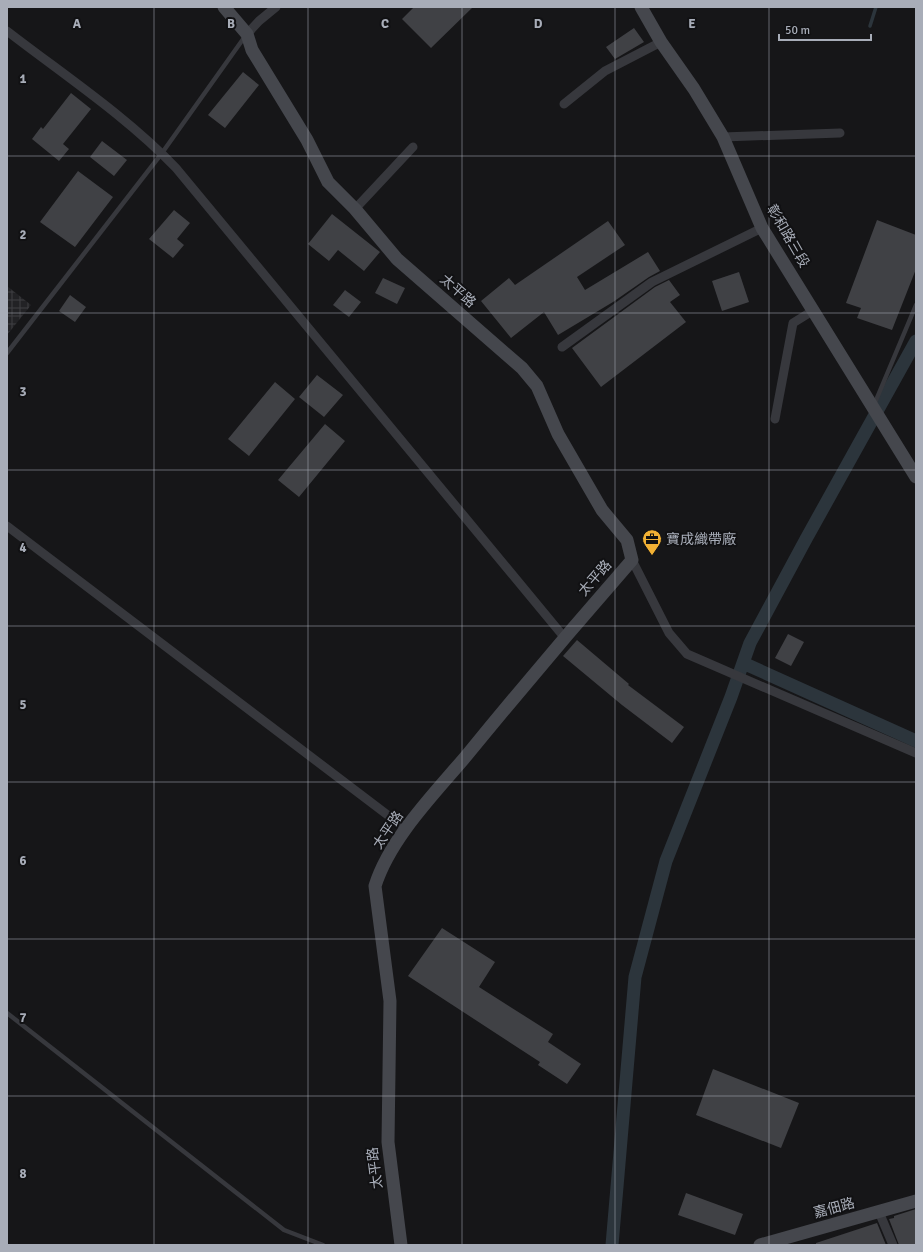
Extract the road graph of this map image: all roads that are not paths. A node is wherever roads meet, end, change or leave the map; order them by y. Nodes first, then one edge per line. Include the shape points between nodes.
1 (224, 7) edge
2 (276, 7) edge
3 (641, 7) edge
4 (7, 31) edge
5 (247, 34) junction
6 (661, 42) junction
7 (564, 104) dead end
8 (840, 133) dead end
9 (723, 137) junction
10 (412, 147) dead end
11 (162, 154) junction
12 (355, 209) junction
13 (762, 228) junction
14 (916, 305) edge
15 (814, 310) junction
16 (562, 347) dead end
17 (7, 353) edge
18 (873, 407) junction
19 (775, 419) dead end
20 (916, 477) edge
21 (7, 526) edge
22 (632, 560) junction
23 (564, 637) junction
24 (916, 753) edge
25 (406, 829) junction
26 (7, 1014) edge
27 (916, 1201) edge
28 (879, 1212) junction
29 (322, 1245) edge
30 (401, 1245) edge
31 (760, 1245) edge
32 (893, 1245) edge

1 - 5 street
2 - 5 street via 258,21
3 - 6 street, 彰和路三段
4 - 11 street via 114,112
5 - 11 lane
5 - 12 street, 太平路 via 252,50 307,140 328,182
6 - 7 street via 605,71
6 - 9 street, 彰和路三段
8 - 9 street
9 - 13 street, 彰和路三段
10 - 12 street
11 - 17 lane
11 - 23 street
12 - 22 street, 太平路 via 397,259 522,368 538,386 558,434 602,510 626,540
13 - 15 street, 彰和路三段
13 - 16 street via 652,282
14 - 18 lane
15 - 18 street, 彰和路三段
15 - 19 street via 793,323
18 - 20 street, 彰和路三段
21 - 25 street
22 - 23 street, 太平路
22 - 24 street via 668,633 687,654
23 - 25 street, 太平路
25 - 30 street, 太平路 via 380,872 375,886 390,1001 388,1142
26 - 29 lane via 284,1230
27 - 28 street, 嘉佃路
28 - 31 street, 嘉佃路
28 - 32 street

